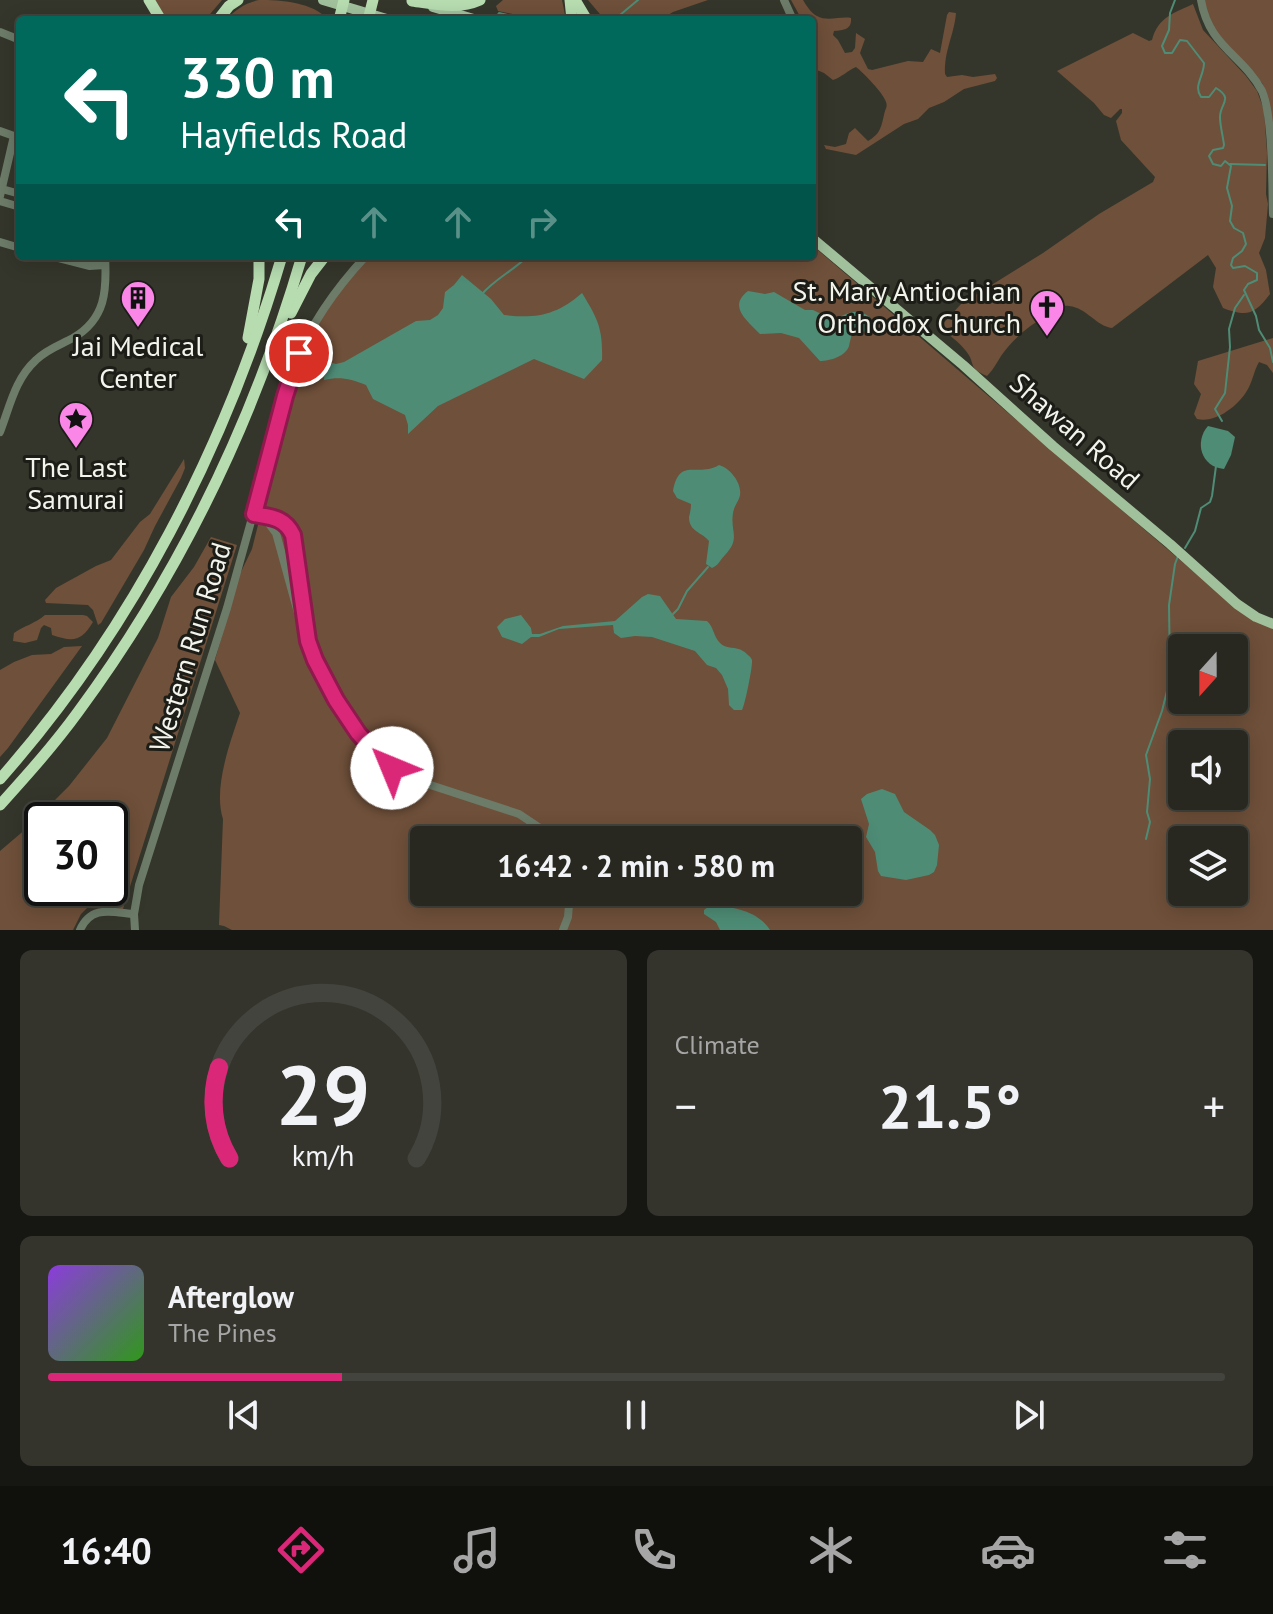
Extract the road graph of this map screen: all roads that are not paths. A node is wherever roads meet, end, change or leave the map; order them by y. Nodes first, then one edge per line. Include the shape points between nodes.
1 (238, 0) edge
2 (323, 0) edge
3 (411, 0) edge
4 (480, 0) edge
5 (1201, 0) edge
6 (221, 16) edge
7 (377, 16) edge
8 (464, 16) edge
9 (16, 137) edge
10 (1, 196) edge
11 (1273, 214) edge
12 (816, 241) edge
13 (66, 260) edge
14 (259, 260) edge
15 (281, 260) edge
16 (301, 260) edge
17 (322, 260) edge
18 (363, 260) edge
19 (105, 261) edge
20 (271, 352) junction
21 (241, 376) junction
22 (0, 432) edge
23 (254, 514) junction
24 (1273, 624) edge
25 (308, 641) junction
26 (0, 779) edge
27 (0, 805) edge
28 (537, 826) edge
29 (569, 906) edge
30 (134, 914) junction
31 (80, 930) edge
32 (135, 930) edge
33 (563, 930) edge

1 - 6 highway
2 - 7 main road
3 - 4 highway via 457,6
3 - 8 main road
5 - 11 street via 1210,29 1253,77 1266,101
9 - 10 street
12 - 24 main road, Shawan Road via 1237,604
13 - 19 street via 89,266
14 - 21 highway
15 - 21 highway
16 - 20 highway
17 - 20 highway
18 - 23 street, Western Run Road via 339,287 299,353
19 - 22 street via 97,316 84,331 29,367
20 - 27 highway via 222,471 164,581 78,712
21 - 26 highway via 191,490 129,602
23 - 25 street via 276,533
23 - 25 street via 280,520 293,535
23 - 30 street, Western Run Road via 144,866
25 - 28 street via 342,708 380,758 409,778 519,814
29 - 33 street
30 - 31 street via 98,912
30 - 32 street, Western Run Road

